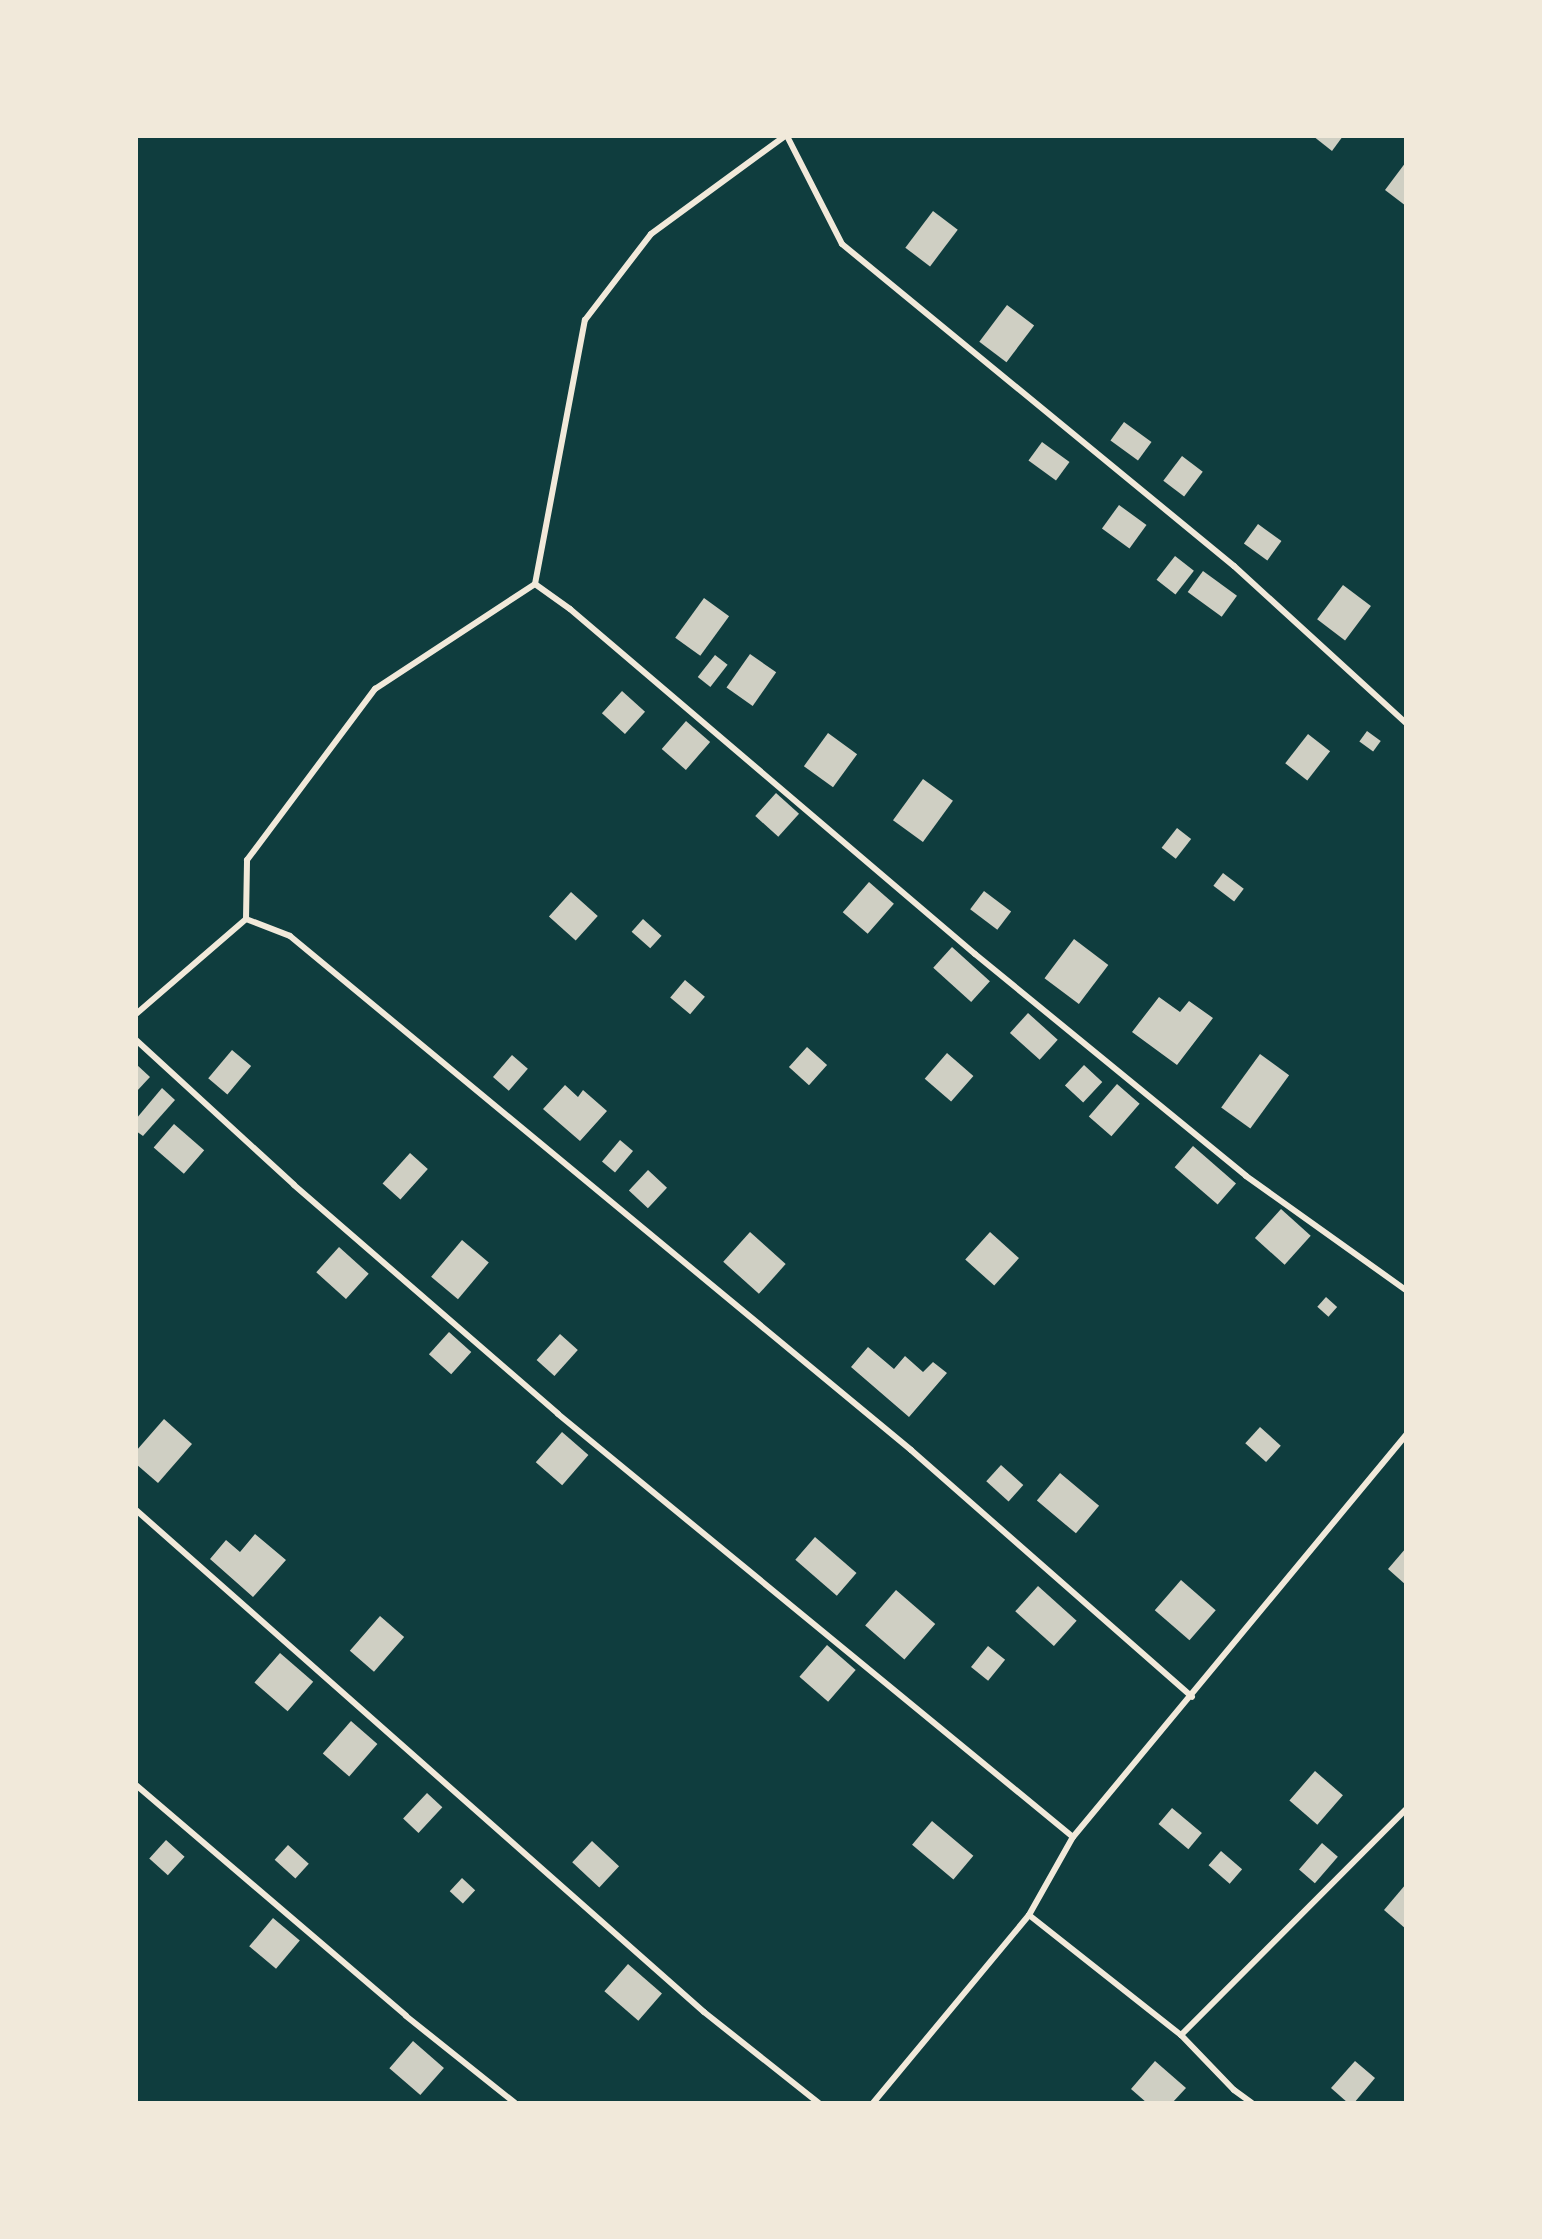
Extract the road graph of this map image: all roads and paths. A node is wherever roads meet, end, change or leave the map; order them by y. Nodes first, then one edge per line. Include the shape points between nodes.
1 (786, 136) edge
2 (535, 584) junction
3 (1406, 723) edge
4 (246, 919) junction
5 (136, 1014) edge
6 (136, 1040) edge
7 (1406, 1290) edge
8 (1406, 1435) edge
9 (136, 1510) edge
10 (1192, 1697) junction
11 (136, 1785) edge
12 (1406, 1809) edge
13 (1073, 1837) junction
14 (1029, 1915) junction
15 (1181, 2035) junction
16 (515, 2103) edge
17 (819, 2103) edge
18 (873, 2103) edge
19 (1252, 2103) edge

1 - 2 lane via 651,234 585,320
1 - 3 lane via 842,244 1234,566
2 - 4 lane via 375,689 247,860
2 - 7 lane via 1246,1176
4 - 5 lane
4 - 10 lane via 290,936 911,1450
6 - 13 lane via 558,1414
8 - 10 lane
9 - 17 lane via 704,2012
10 - 13 lane
11 - 16 lane
12 - 15 lane
13 - 14 lane
14 - 15 lane
14 - 18 lane
15 - 19 lane

